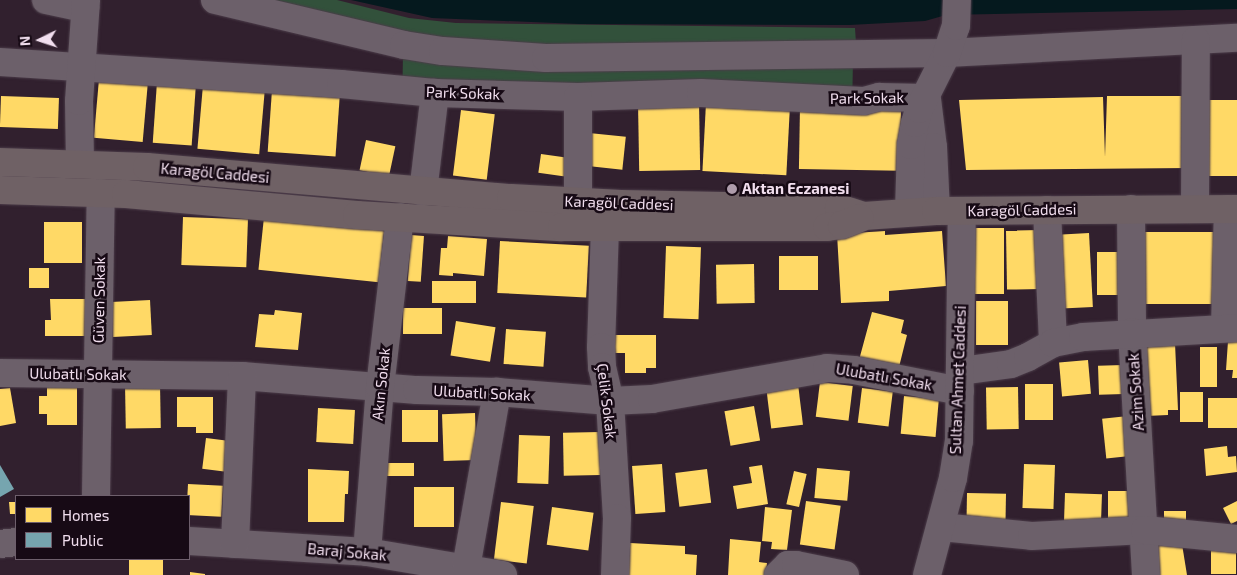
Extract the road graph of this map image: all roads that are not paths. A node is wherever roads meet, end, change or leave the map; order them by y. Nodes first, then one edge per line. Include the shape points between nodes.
1 (46, 0) edge
2 (215, 0) edge
3 (85, 4) edge
4 (956, 13) edge
5 (1237, 38) edge
6 (1196, 40) junction
7 (947, 54) junction
8 (0, 62) edge
9 (81, 68) junction
10 (435, 93) junction
11 (578, 97) junction
12 (926, 98) junction
13 (0, 162) edge
14 (80, 164) junction
15 (0, 190) edge
16 (423, 192) junction
17 (101, 193) junction
18 (578, 201) junction
19 (1131, 208) junction
20 (1195, 208) junction
21 (1232, 209) edge
22 (1047, 210) junction
23 (949, 211) junction
24 (909, 212) junction
25 (864, 216) junction
26 (400, 217) junction
27 (605, 227) junction
28 (1231, 328) edge
29 (1132, 332) junction
30 (1052, 343) junction
31 (0, 373) edge
32 (98, 374) junction
33 (242, 376) junction
34 (961, 381) junction
35 (380, 387) junction
36 (497, 392) junction
37 (610, 401) junction
38 (96, 495) edge
39 (941, 527) junction
40 (1145, 530) junction
41 (1237, 539) edge
42 (190, 541) edge
43 (15, 542) edge
44 (0, 544) edge
45 (235, 544) junction
46 (367, 552) junction
47 (466, 568) junction
48 (503, 575) edge
49 (615, 575) edge
50 (778, 575) edge
51 (846, 575) edge
52 (928, 575) edge
53 (1146, 575) edge

1 - 3 street
2 - 7 street via 404,45 486,55 546,58
3 - 9 street
4 - 7 street
5 - 6 street
6 - 7 street
6 - 20 street
7 - 12 street
8 - 9 street, Park Sokak
9 - 10 street, Park Sokak
9 - 14 street
10 - 11 street, Park Sokak
10 - 16 street
11 - 12 street, Park Sokak via 701,93 864,100 879,97
11 - 18 street
12 - 23 street, Sultan Ahmet Caddesi
12 - 24 street via 919,109 911,145
13 - 14 main road, Karagöl Caddesi
14 - 16 main road, Karagöl Caddesi via 241,174
15 - 17 main road
16 - 18 main road, Karagöl Caddesi
17 - 26 main road
17 - 32 street, Güven Sokak
18 - 25 main road, Karagöl Caddesi via 839,208
19 - 20 main road, Karagöl Caddesi
19 - 22 main road, Karagöl Caddesi
19 - 29 street, Azim Sokak
20 - 21 main road, Karagöl Caddesi
21 - 28 street
22 - 23 main road, Karagöl Caddesi
22 - 30 street
23 - 24 main road, Karagöl Caddesi
23 - 34 street, Sultan Ahmet Caddesi
24 - 25 main road, Karagöl Caddesi
25 - 27 main road via 853,222 827,227
26 - 27 main road
26 - 35 street, Akın Sokak
27 - 37 street, Çelik Sokak via 601,348
28 - 29 street, Ulubatlı Sokak
29 - 30 street, Ulubatlı Sokak
29 - 40 street, Azim Sokak
30 - 34 street, Ulubatlı Sokak via 1028,357
31 - 32 street, Ulubatlı Sokak
32 - 33 street, Ulubatlı Sokak
32 - 38 street, Güven Sokak
33 - 35 street, Ulubatlı Sokak
33 - 45 street
34 - 37 street, Ulubatlı Sokak via 827,368 659,398
34 - 39 street, Sultan Ahmet Caddesi via 959,441
35 - 36 street, Ulubatlı Sokak
35 - 46 street, Akın Sokak
36 - 37 street, Ulubatlı Sokak
36 - 47 street
37 - 49 street, Çelik Sokak via 617,518
39 - 40 street via 1032,536
39 - 52 street, Sultan Ahmet Caddesi
40 - 41 street
40 - 53 street, Azim Sokak
42 - 45 street, Baraj Sokak
43 - 44 street
45 - 46 street, Baraj Sokak
46 - 47 street, Baraj Sokak
47 - 48 street, Baraj Sokak
50 - 51 street via 788,566 796,565

